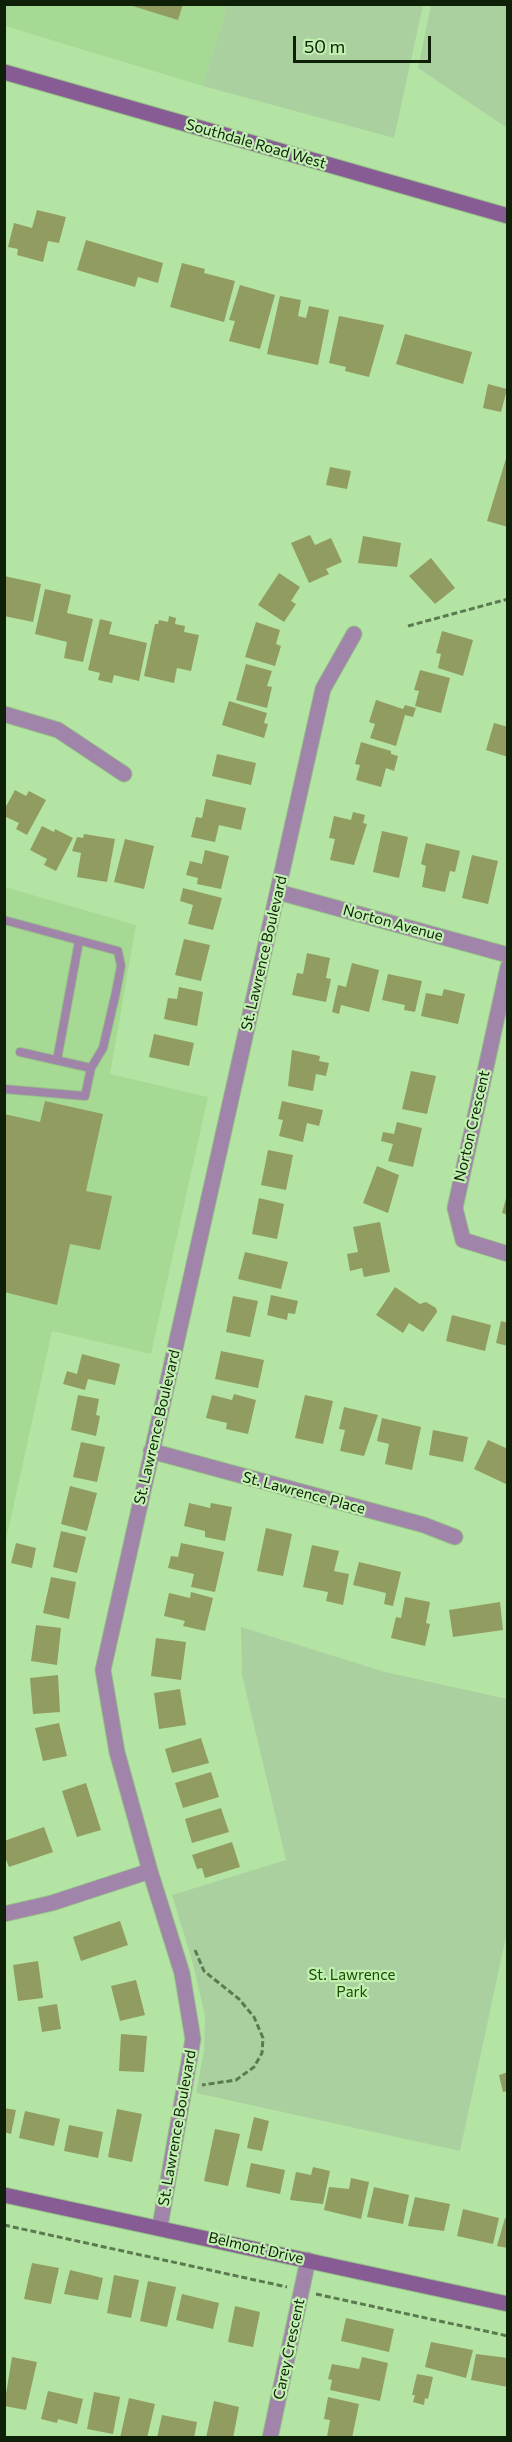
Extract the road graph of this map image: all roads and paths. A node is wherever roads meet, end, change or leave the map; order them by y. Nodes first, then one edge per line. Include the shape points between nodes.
1 (4, 72) edge
2 (507, 216) edge
3 (507, 599) edge
4 (408, 626) dead end
5 (354, 634) dead end
6 (4, 714) edge
7 (124, 774) dead end
8 (278, 892) junction
9 (4, 920) edge
10 (79, 941) junction
11 (507, 955) edge
12 (507, 967) edge
13 (20, 1052) dead end
14 (57, 1060) junction
15 (91, 1068) junction
16 (4, 1089) edge
17 (507, 1254) edge
18 (151, 1451) junction
19 (455, 1538) dead end
20 (150, 1871) junction
21 (4, 1914) edge
22 (195, 1950) dead end
23 (197, 2085) dead end
24 (5, 2197) edge
25 (4, 2224) edge
26 (160, 2226) junction
27 (308, 2260) junction
28 (290, 2288) dead end
29 (312, 2293) dead end
30 (507, 2304) edge
31 (507, 2336) edge
32 (270, 2438) edge

1 - 2 main road, Southdale Road West
3 - 4 path
5 - 8 street, St. Lawrence Boulevard via 323,689
6 - 7 street via 58,730
8 - 11 street, Norton Avenue
8 - 18 street, St. Lawrence Boulevard
9 - 10 lane
10 - 14 lane
10 - 15 lane via 118,951 121,966 103,1048
12 - 17 street, Norton Crescent via 455,1208 464,1239
13 - 14 lane
14 - 15 lane
15 - 16 lane via 85,1096
18 - 19 street, St. Lawrence Place via 424,1526
18 - 20 street, St. Lawrence Boulevard via 104,1670 117,1752
20 - 21 street via 52,1903
20 - 26 street, St. Lawrence Boulevard via 182,1973 193,2039
22 - 23 path via 204,1971 239,1999 254,2017 263,2038 262,2053 254,2067 236,2080
24 - 26 main road, Belmont Drive
25 - 28 path
26 - 27 main road, Belmont Drive
27 - 30 main road, Belmont Drive
27 - 32 street, Carey Crescent
29 - 31 path

